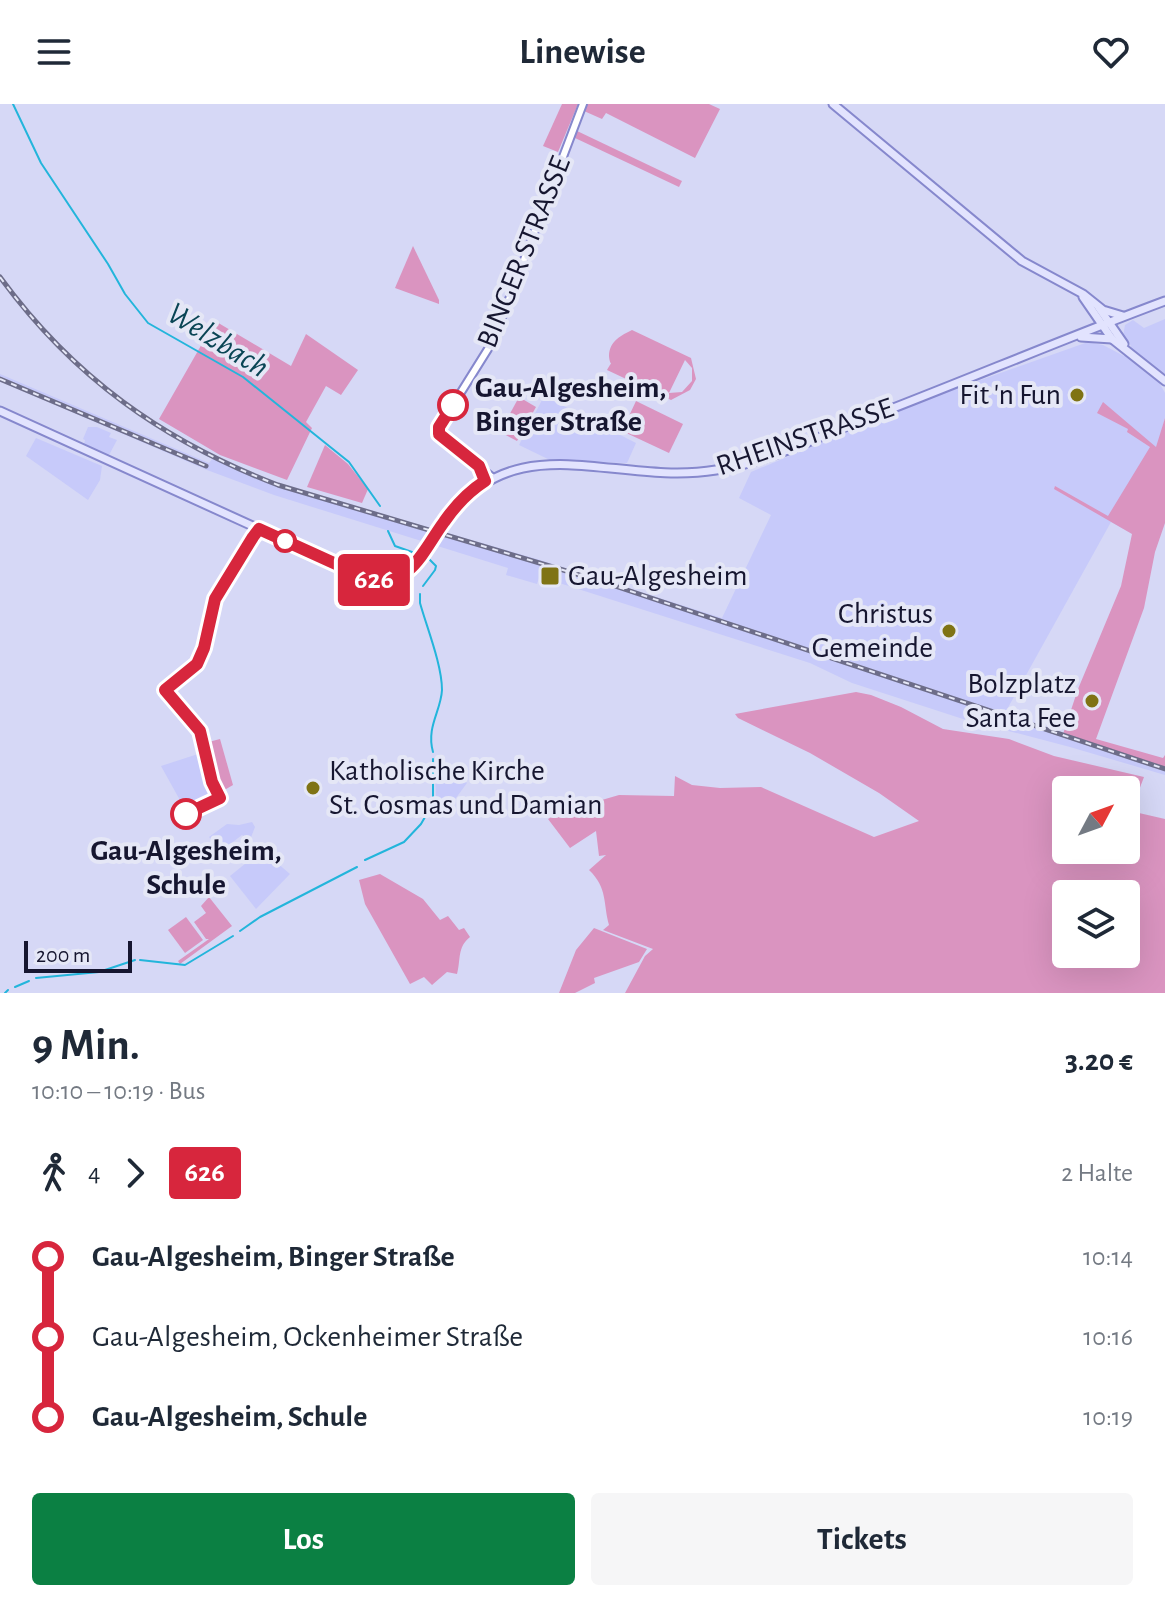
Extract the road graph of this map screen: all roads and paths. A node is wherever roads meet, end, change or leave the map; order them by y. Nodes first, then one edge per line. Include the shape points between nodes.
1 (583, 104) edge
2 (833, 104) edge
3 (1165, 301) edge
4 (1094, 307) junction
5 (1125, 316) junction
6 (1106, 324) junction
7 (1088, 331) junction
8 (1075, 337) junction
9 (1115, 338) junction
10 (1163, 378) edge
11 (0, 411) edge
12 (489, 479) junction

1 - 12 street, BINGER STRASSE via 500,323 438,429
2 - 4 main road via 1022,261 1072,288
3 - 5 main road, RHEINSTRASSE
4 - 5 main road
4 - 6 main road
4 - 7 main road
5 - 6 main road, RHEINSTRASSE
5 - 9 main road
6 - 7 main road, RHEINSTRASSE
6 - 9 main road
7 - 8 main road, RHEINSTRASSE
8 - 9 main road
8 - 12 main road, RHEINSTRASSE via 737,466 676,473 540,465
9 - 10 main road
11 - 12 main road, RHEINSTRASSE, bridge via 369,579 401,576 465,496

